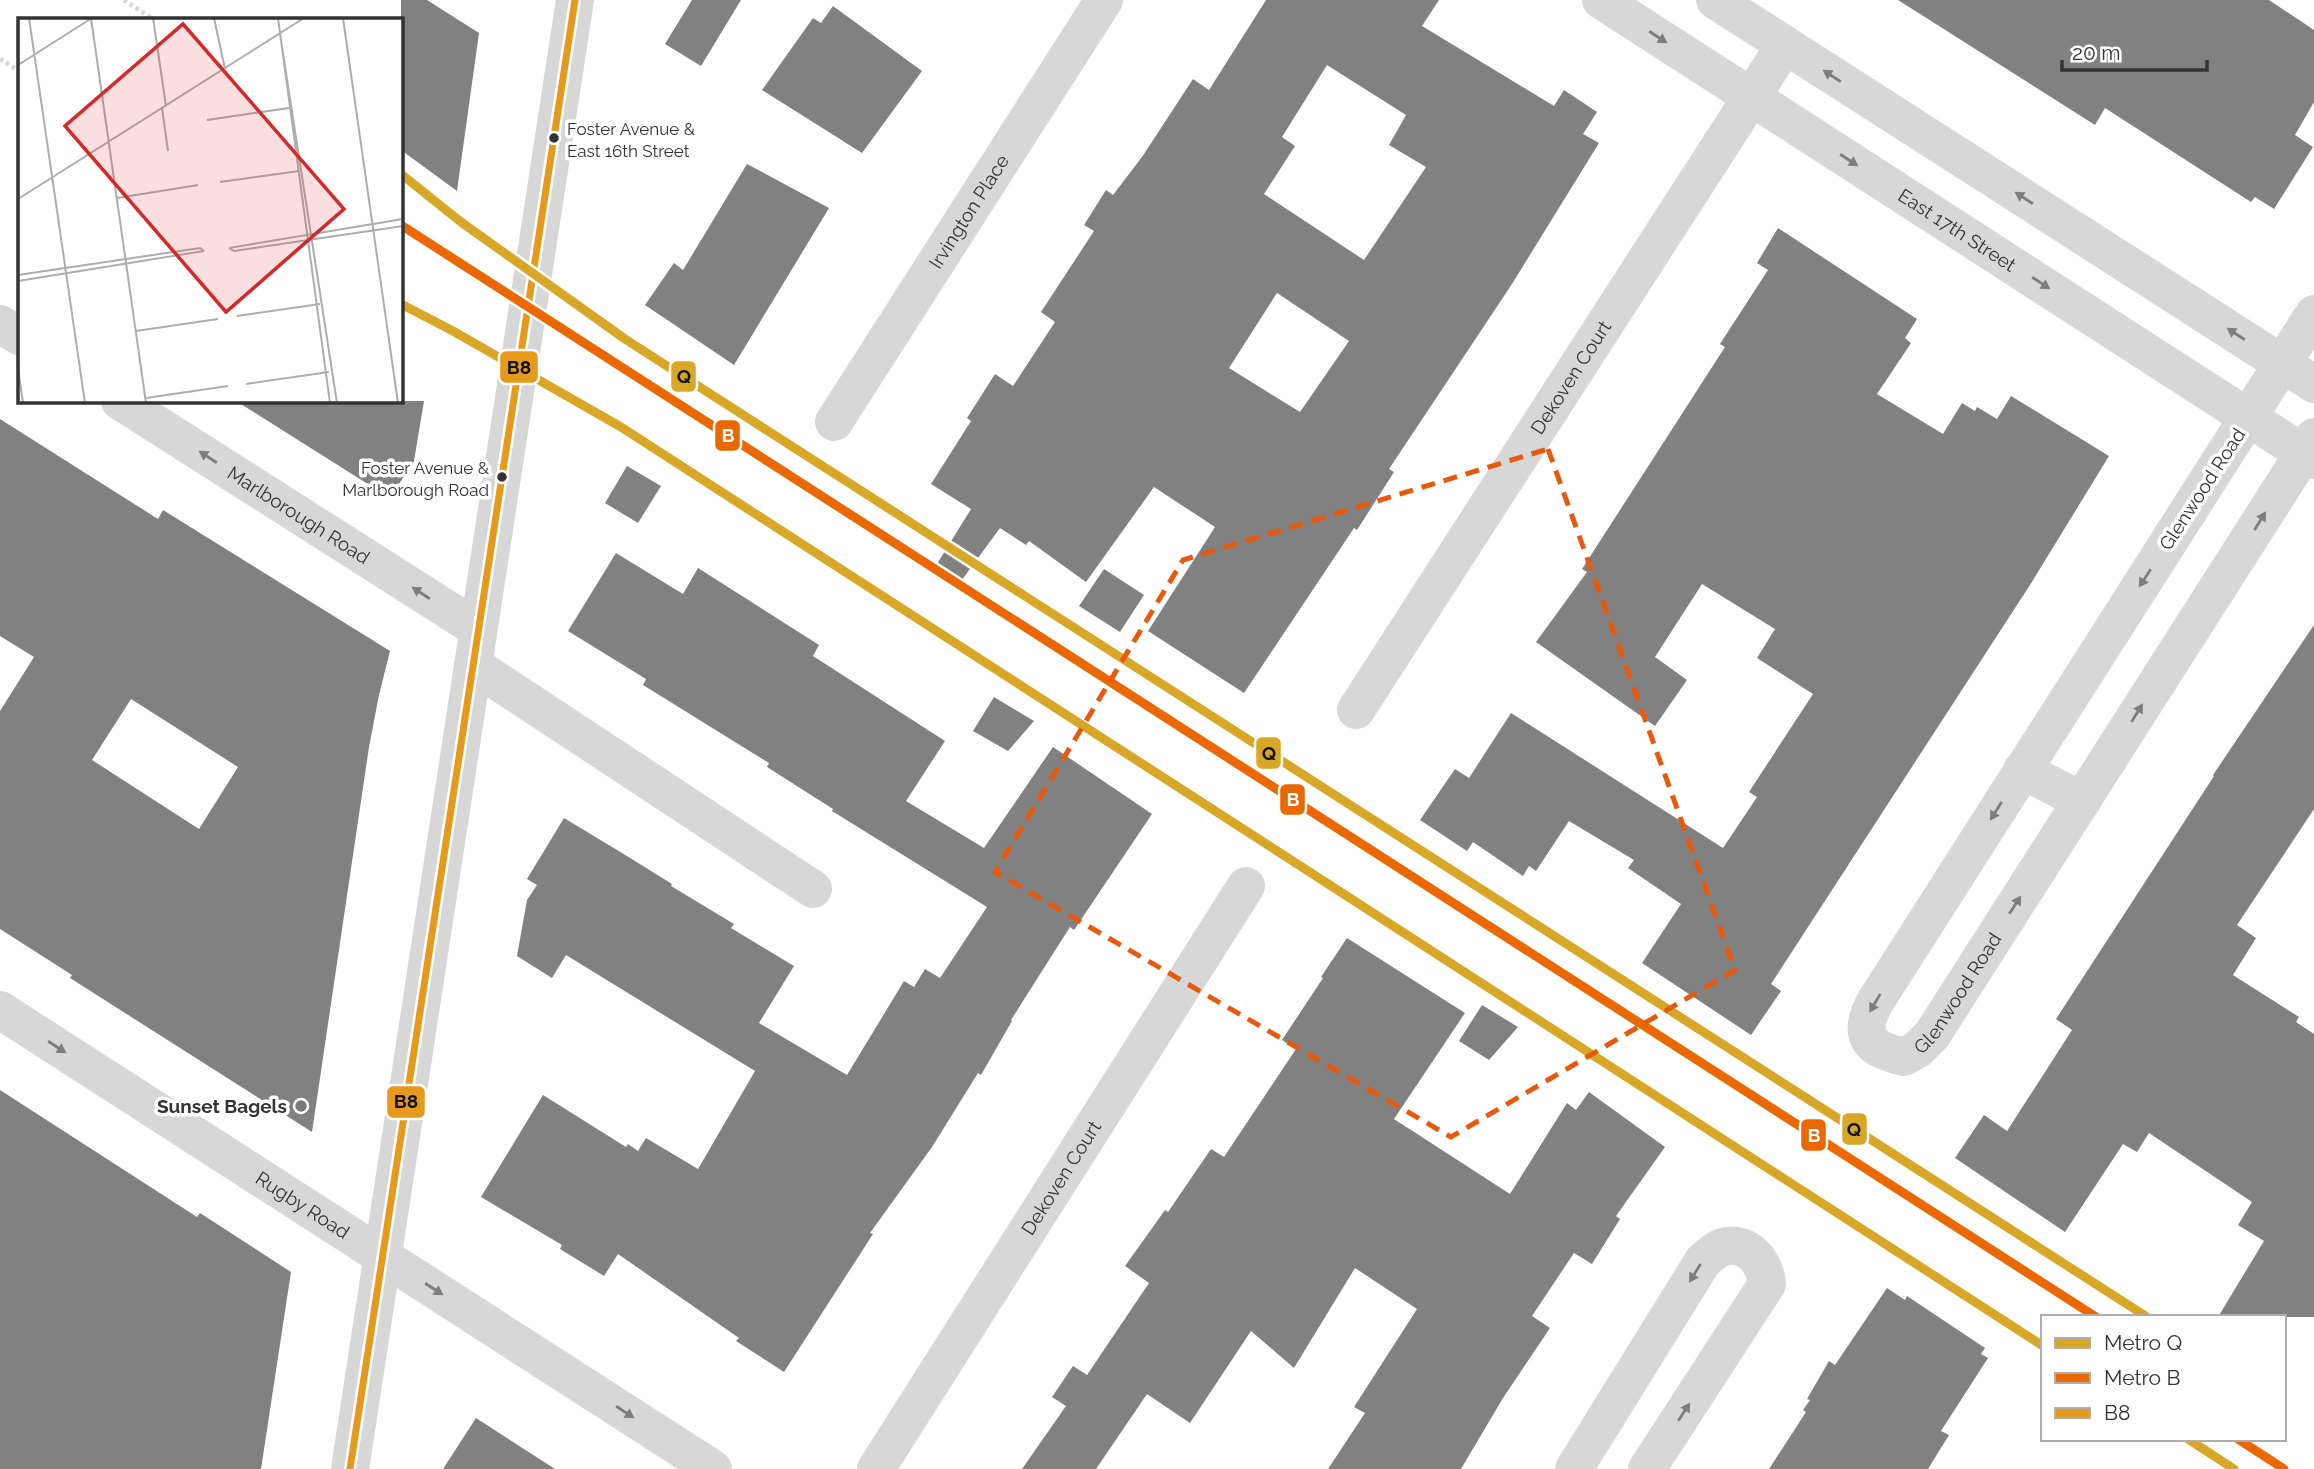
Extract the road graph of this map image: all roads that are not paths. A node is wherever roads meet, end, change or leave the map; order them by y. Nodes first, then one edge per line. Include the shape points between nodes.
1 (575, 0) edge
2 (1104, 0) edge
3 (1601, 0) edge
4 (1715, 0) edge
5 (1785, 45) junction
6 (1752, 97) junction
7 (2314, 314) edge
8 (0, 324) edge
9 (18, 335) edge
10 (2282, 364) junction
11 (2314, 384) edge
12 (121, 402) edge
13 (2248, 417) junction
14 (834, 422) dead end
15 (2310, 450) edge
16 (475, 647) junction
17 (1356, 710) dead end
18 (2022, 770) junction
19 (2082, 801) junction
20 (1246, 886) dead end
21 (813, 890) dead end
22 (0, 1010) edge
23 (382, 1256) junction
24 (350, 1469) edge
25 (713, 1469) edge
26 (876, 1469) edge
27 (1574, 1469) edge
28 (1647, 1469) edge

1 - 16 street
2 - 14 street, Irvington Place
3 -> 6 street, East 17th Street
4 - 5 street
5 - 6 street, Dekoven Court
10 -> 5 street
6 -> 13 street, East 17th Street
6 - 17 street, Dekoven Court
7 - 10 street, Glenwood Road
8 - 9 street
10 - 11 street
10 - 13 street, Glenwood Road
16 -> 12 street, Marlborough Road
13 - 15 street, East 17th Street
13 -> 18 street, Glenwood Road
19 -> 15 street, Glenwood Road
16 - 21 street, Marlborough Road
16 - 23 street
18 - 19 street
18 -> 19 street, Glenwood Road via 1868,1015 1866,1029 1880,1051 1904,1057 1932,1035
20 - 26 street, Dekoven Court
22 -> 23 street, Rugby Road
23 - 24 street
23 -> 25 street, Rugby Road
28 -> 27 street via 1767,1284 1761,1262 1738,1247 1726,1246 1703,1261

